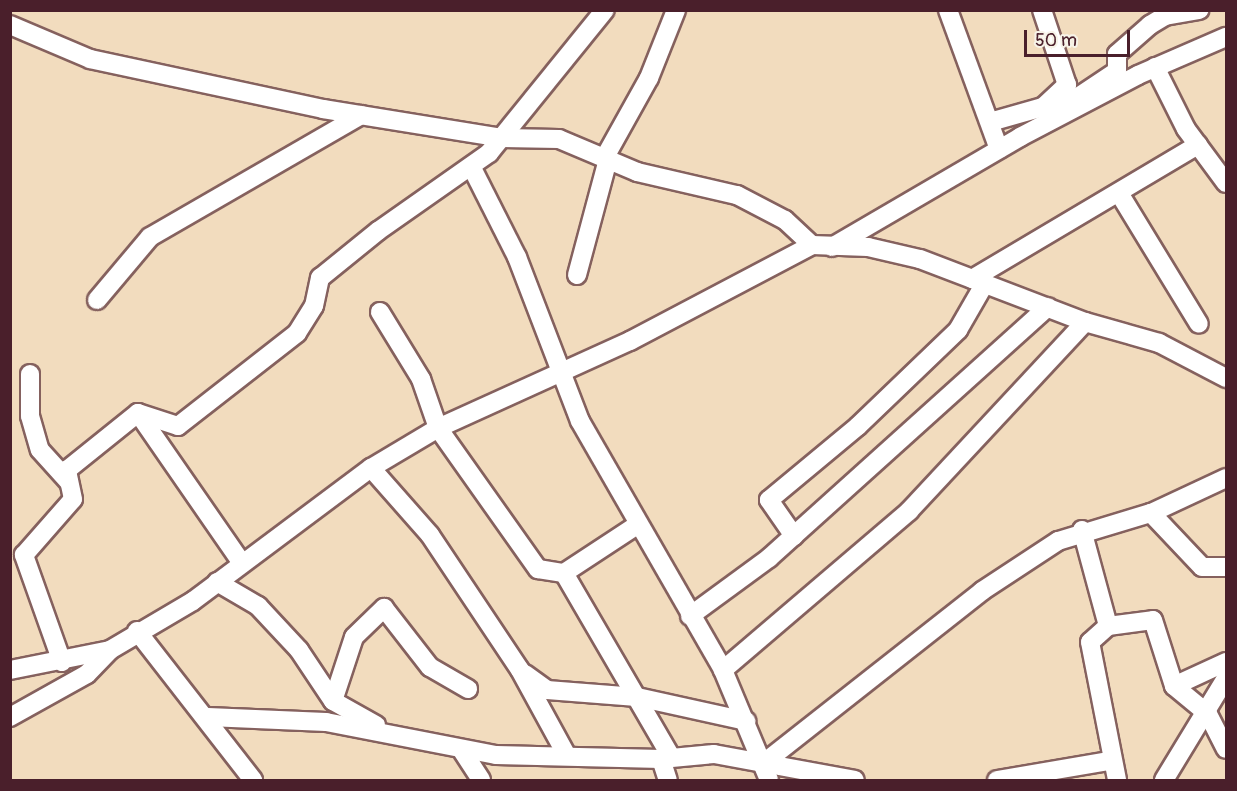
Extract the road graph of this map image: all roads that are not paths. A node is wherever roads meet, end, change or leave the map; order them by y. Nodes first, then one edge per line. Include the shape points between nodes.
1 (605, 10) edge
2 (676, 10) edge
3 (948, 10) edge
4 (1042, 10) edge
5 (1199, 10) edge
6 (1150, 18) edge
7 (10, 25) edge
8 (1227, 37) edge
9 (1155, 67) junction
10 (1043, 107) junction
11 (361, 116) junction
12 (990, 122) junction
13 (502, 138) junction
14 (1198, 146) junction
15 (999, 149) junction
16 (607, 158) junction
17 (472, 168) junction
18 (1227, 183) edge
19 (1119, 194) junction
20 (821, 247) junction
21 (577, 275) dead end
22 (979, 281) junction
23 (97, 300) dead end
24 (1048, 307) junction
25 (380, 312) dead end
26 (1085, 322) junction
27 (1199, 324) dead end
28 (559, 371) junction
29 (30, 374) dead end
30 (1227, 378) edge
31 (138, 412) junction
32 (438, 428) junction
33 (371, 468) junction
34 (1227, 478) edge
35 (69, 482) junction
36 (1151, 513) junction
37 (637, 525) junction
38 (1083, 530) junction
39 (794, 536) junction
40 (241, 562) junction
41 (1227, 567) edge
42 (564, 573) junction
43 (217, 582) junction
44 (690, 616) junction
45 (1108, 626) junction
46 (137, 632) junction
47 (110, 650) junction
48 (62, 662) junction
49 (1227, 662) edge
50 (10, 670) edge
51 (520, 670) junction
52 (723, 670) junction
53 (1227, 678) edge
54 (1174, 686) junction
55 (468, 689) dead end
56 (637, 697) junction
57 (333, 701) junction
58 (1215, 716) edge
59 (10, 717) edge
60 (208, 717) junction
61 (746, 721) junction
62 (385, 730) junction
63 (1227, 749) edge
64 (464, 752) junction
65 (567, 756) junction
66 (666, 758) junction
67 (1110, 761) junction
68 (767, 771) edge
69 (253, 780) edge
70 (481, 780) edge
71 (668, 780) edge
72 (855, 780) edge
73 (997, 780) edge
74 (1117, 780) edge
75 (1164, 780) edge

1 - 13 street
2 - 16 street via 649,78
3 - 12 street
4 - 10 street via 1067,85
5 - 6 street
6 - 10 street via 1117,54 1117,71 1075,99
7 - 11 street via 90,59
8 - 9 street
9 - 14 street
9 - 15 street
10 - 12 street
11 - 13 street
11 - 23 street via 150,237
12 - 15 street
13 - 16 street via 559,139
13 - 17 street
14 - 18 street
14 - 19 street
15 - 20 street
16 - 20 street via 648,174 737,195 803,232
16 - 21 street
17 - 28 street via 517,257
17 - 31 street via 436,188 320,278 314,306 297,333 178,426
19 - 22 street
19 - 27 street
20 - 22 street via 878,250
20 - 28 street via 630,341
22 - 24 street
22 - 39 street via 958,330 858,426 769,500
24 - 26 street
24 - 39 street
25 - 32 street via 421,379
26 - 30 street via 1159,343
26 - 52 street via 909,511
28 - 32 street
28 - 37 street
29 - 35 street via 30,416 40,450
31 - 35 street via 66,470
31 - 40 street
32 - 33 street
32 - 42 street via 538,569
33 - 40 street
33 - 51 street via 430,535
34 - 36 street
35 - 48 street via 73,499 24,555
36 - 38 street
36 - 41 street via 1202,567
37 - 42 street
37 - 44 street
38 - 45 street
38 - 68 street via 982,591
39 - 44 street
40 - 43 street
42 - 56 street
43 - 46 street
43 - 57 street via 258,606 299,650
44 - 52 street
45 - 54 street via 1152,621
45 - 67 street via 1090,642
46 - 47 street
46 - 60 street
47 - 48 street
47 - 59 street via 87,674
48 - 50 street
49 - 54 street
51 - 56 street via 547,690
51 - 65 street
52 - 61 street
53 - 58 street
54 - 58 street
55 - 57 street via 430,667 384,608 354,637
56 - 61 street
56 - 66 street
57 - 62 street
58 - 63 street
58 - 75 street
60 - 62 street
60 - 69 street
61 - 68 street
62 - 64 street
64 - 65 street
64 - 70 street
65 - 66 street
66 - 68 street via 714,754
66 - 71 street
67 - 73 street
67 - 74 street
68 - 72 street

